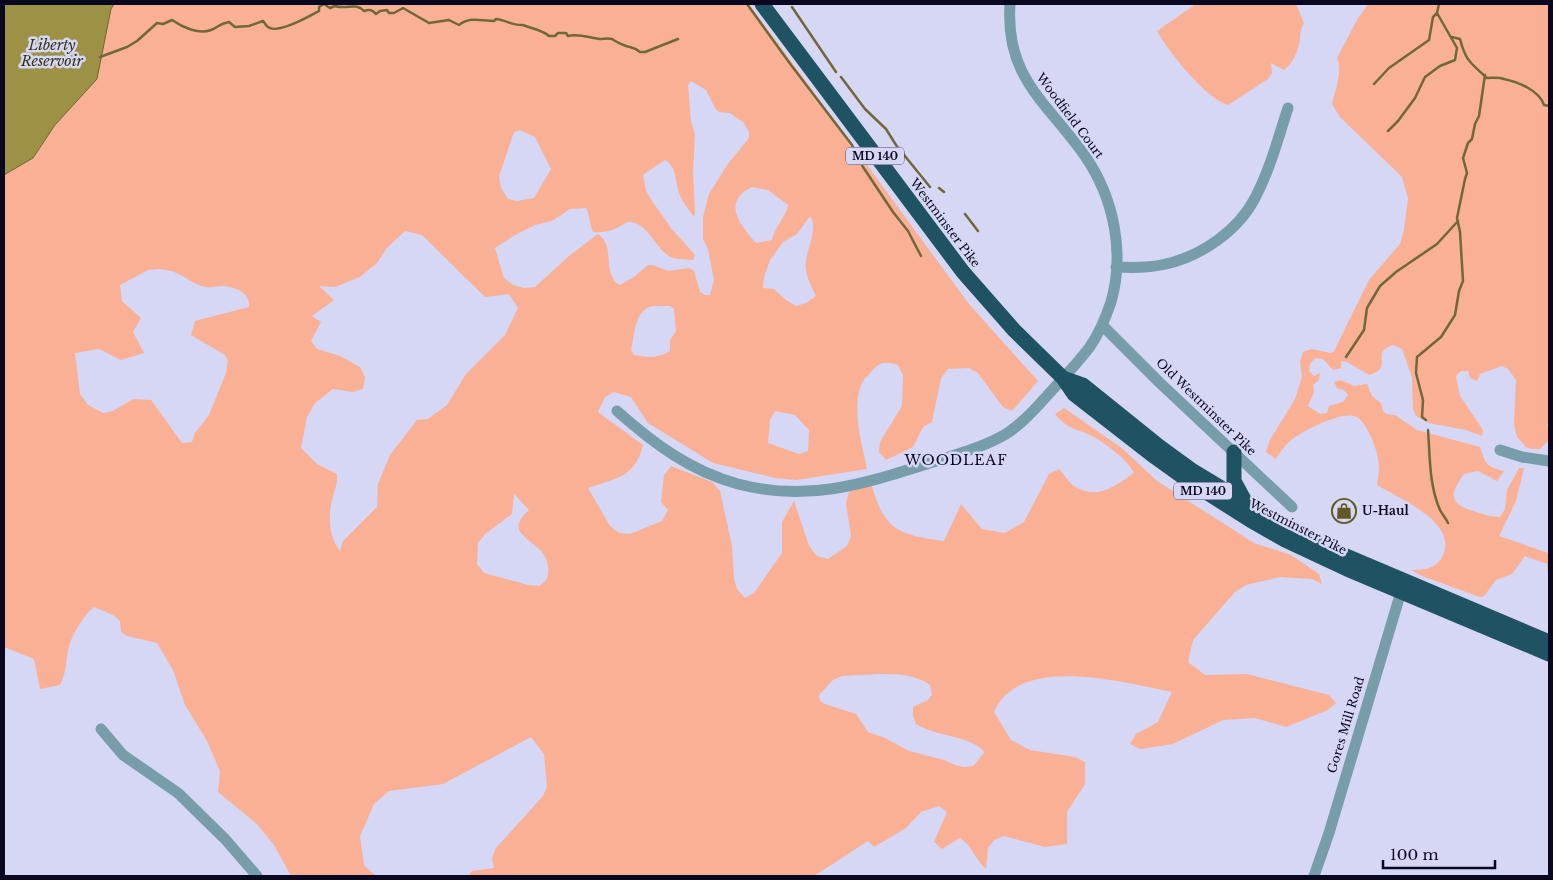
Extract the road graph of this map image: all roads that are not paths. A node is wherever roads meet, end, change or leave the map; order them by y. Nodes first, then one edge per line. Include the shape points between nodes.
1 (762, 4) edge
2 (1010, 4) edge
3 (1288, 108) dead end
4 (1116, 267) junction
5 (1102, 325) junction
6 (1063, 378) junction
7 (616, 411) dead end
8 (1500, 450) dead end
9 (1234, 452) junction
10 (1549, 461) edge
11 (1246, 504) junction
12 (1292, 507) dead end
13 (1403, 587) junction
14 (1549, 642) edge
15 (1549, 654) edge
16 (101, 730) dead end
17 (257, 876) edge
18 (1314, 876) edge

1 - 6 highway, Westminster Pike / MD 140 via 963,272 1014,330
2 - 4 street, Woodfield Court via 1010,35 1021,72 1039,100 1086,157 1102,186 1115,230
3 - 4 street via 1255,198 1246,213 1224,234 1198,252 1175,262
4 - 5 street, Woodfield Court via 1111,300
5 - 6 street, Woodfield Court via 1090,347
5 - 9 street, Old Westminster Pike
6 - 7 street, Woodfield Court via 1032,412 1004,435 876,480 818,491 757,488 717,477 672,455
6 - 11 highway, Westminster Pike / MD 140 via 1083,385 1160,447
6 - 13 highway, Westminster Pike / MD 140 via 1074,394 1214,498 1317,556
8 - 10 street
9 - 11 highway via 1234,481
9 - 12 street, Old Westminster Pike
11 - 13 highway, Westminster Pike / MD 140
13 - 14 highway, Westminster Pike / MD 140
13 - 15 highway, Westminster Pike / MD 140
13 - 18 street, Gores Mill Road
16 - 17 street via 124,755 178,793

